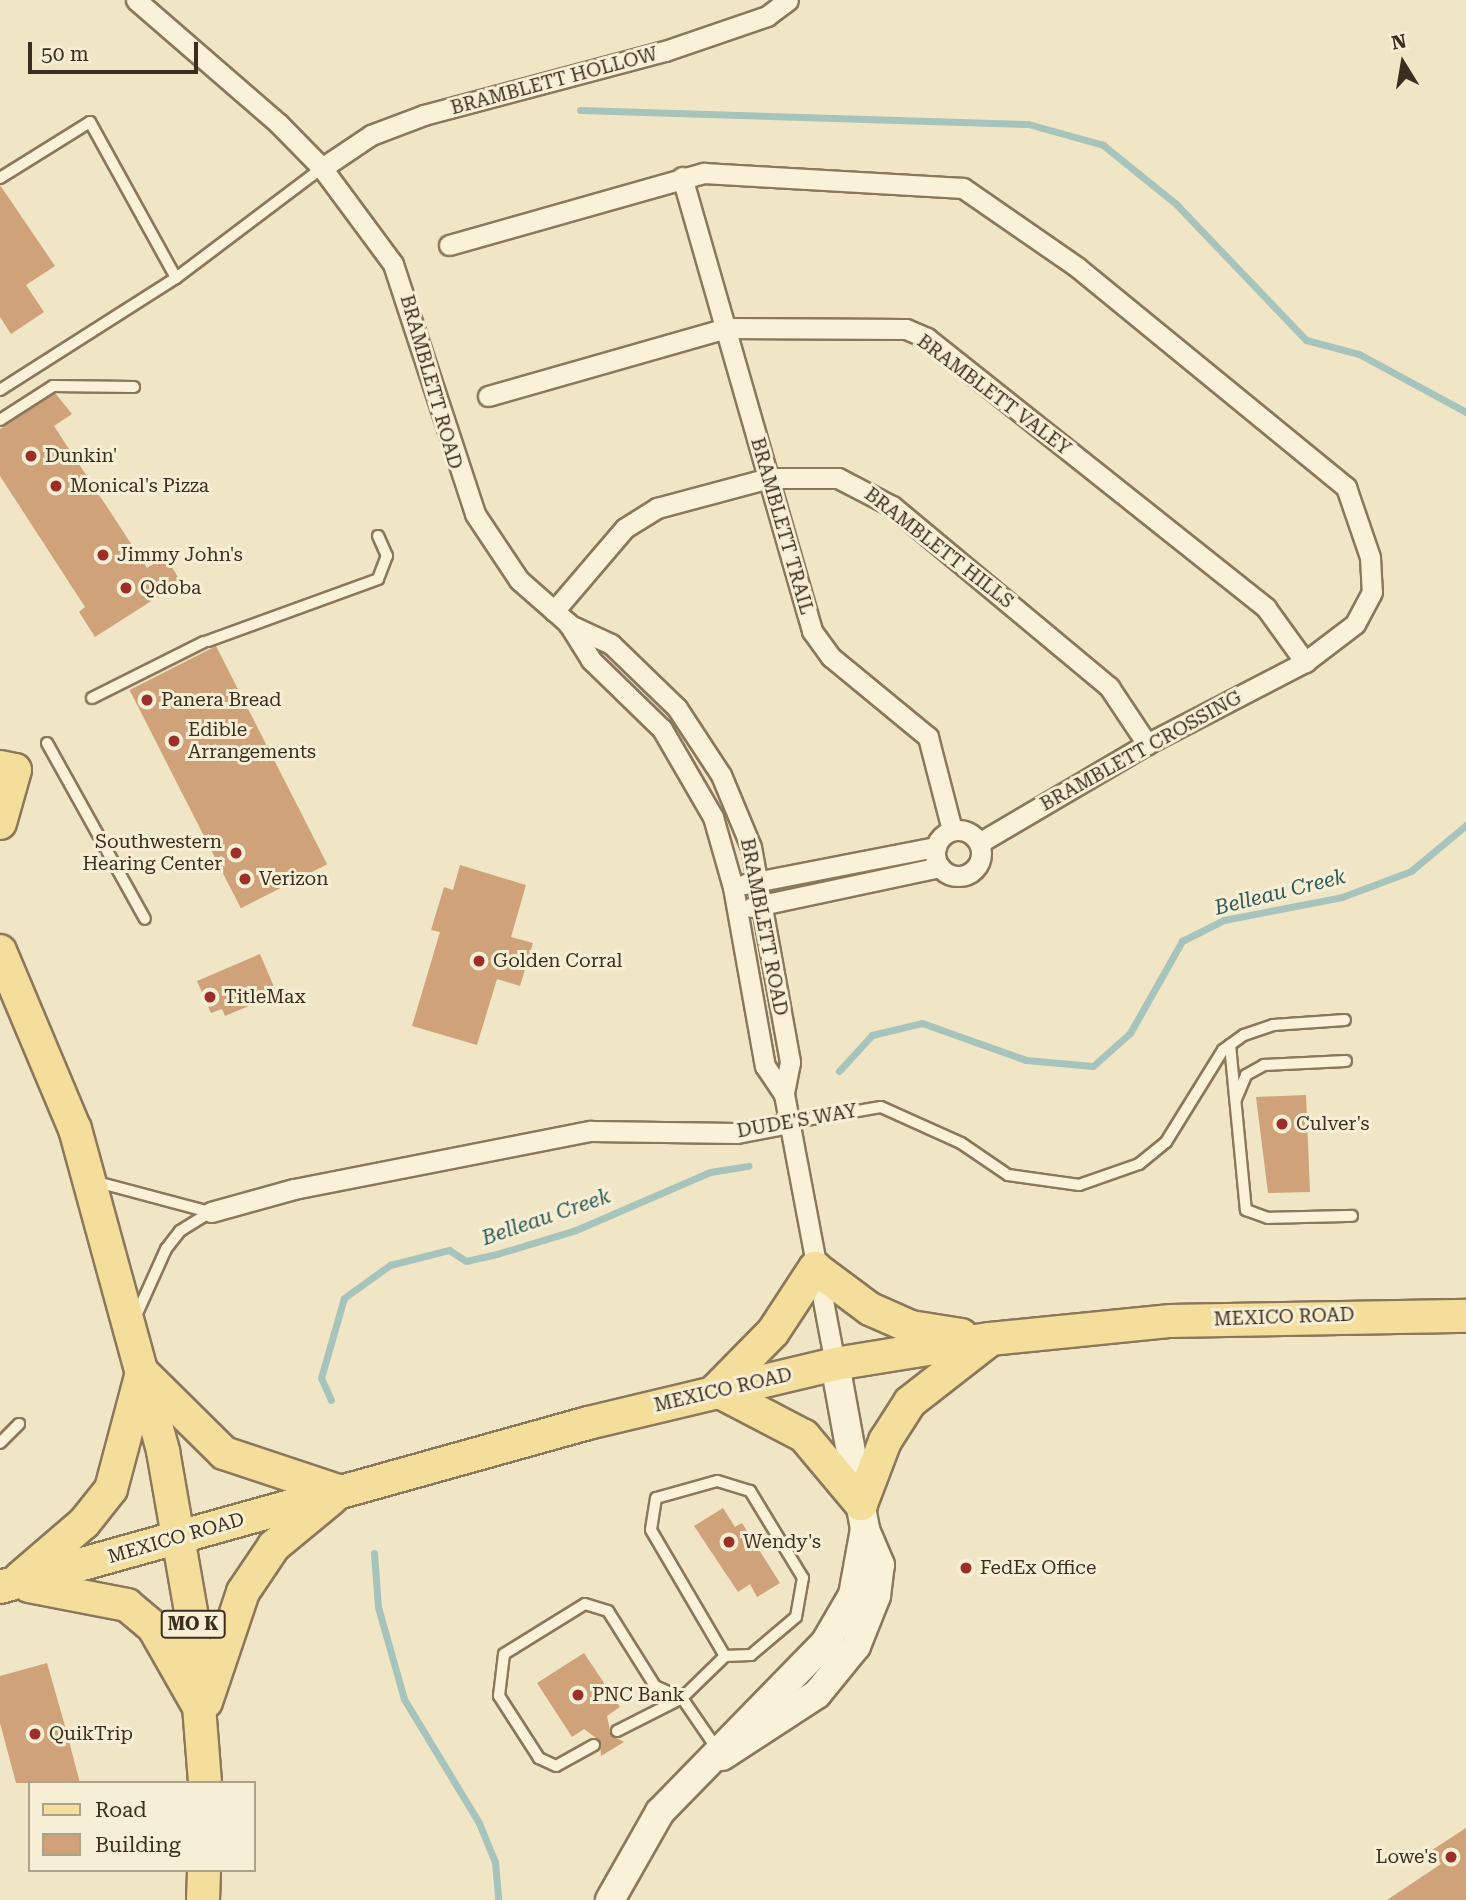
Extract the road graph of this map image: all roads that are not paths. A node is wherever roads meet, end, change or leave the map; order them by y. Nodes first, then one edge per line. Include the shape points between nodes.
1 (136, 0) edge
2 (788, 0) edge
3 (322, 168) junction
4 (682, 177) junction
5 (0, 178) edge
6 (449, 245) dead end
7 (176, 278) junction
8 (726, 328) junction
9 (134, 387) dead end
10 (0, 390) edge
11 (488, 396) dead end
12 (0, 420) edge
13 (769, 478) junction
14 (378, 536) dead end
15 (561, 617) junction
16 (1305, 662) junction
17 (92, 698) dead end
18 (47, 743) dead end
19 (1147, 744) junction
20 (0, 768) edge
21 (0, 822) edge
22 (952, 830) junction
23 (979, 843) junction
24 (936, 847) junction
25 (940, 867) junction
26 (758, 882) junction
27 (733, 887) junction
28 (762, 905) junction
29 (738, 910) junction
30 (145, 919) dead end
31 (0, 951) edge
32 (1345, 1020) dead end
33 (1230, 1045) junction
34 (1346, 1061) dead end
35 (784, 1094) junction
36 (1235, 1102) junction
37 (789, 1123) junction
38 (90, 1180) junction
39 (211, 1212) junction
40 (1352, 1216) dead end
41 (815, 1268) junction
42 (1466, 1316) edge
43 (130, 1328) junction
44 (990, 1339) junction
45 (835, 1364) junction
46 (142, 1372) junction
47 (716, 1390) junction
48 (19, 1424) dead end
49 (0, 1443) edge
50 (341, 1492) junction
51 (863, 1517) junction
52 (180, 1536) junction
53 (7, 1586) edge
54 (725, 1656) junction
55 (682, 1698) junction
56 (202, 1713) junction
57 (617, 1731) dead end
58 (594, 1745) dead end
59 (722, 1756) junction
60 (205, 1781) edge
61 (204, 1872) edge
62 (203, 1900) edge
63 (610, 1900) edge

1 - 3 street, BRAMBLETT ROAD
2 - 3 street, BRAMBLETT HOLLOW via 766,16 665,51 424,115 371,135
3 - 7 lane
3 - 15 street, BRAMBLETT ROAD via 376,235 409,296 445,436 475,514 519,580
4 - 6 street, BRAMBLETT CROSSING
4 - 8 street, BRAMBLETT TRAIL
4 - 16 street, BRAMBLETT CROSSING via 943,183 986,198 1077,267 1346,487 1360,517 1372,592 1355,624
5 - 7 lane via 90,122
7 - 10 lane
8 - 11 street, BRAMBLETT VALEY
8 - 13 street, BRAMBLETT TRAIL
8 - 16 street, BRAMBLETT VALEY via 886,327 928,338 1266,608
9 - 12 lane via 53,386
13 - 15 street, BRAMBLETT HILLS via 639,517
13 - 19 street, BRAMBLETT HILLS via 838,478 883,500 1110,687
13 - 22 street, BRAMBLETT TRAIL via 812,631 831,657 928,737
14 - 17 lane via 387,556 378,579 206,641
15 - 26 street, BRAMBLETT ROAD via 611,644 677,708 721,775 751,846
15 - 27 street, BRAMBLETT ROAD via 591,660 646,709 681,757 713,817
16 - 19 street, BRAMBLETT CROSSING
18 - 30 lane
19 - 23 street, BRAMBLETT CROSSING
20 - 21 main road via 15,770
22 - 23 street via 970,833
22 - 24 street
23 - 25 street via 982,856 973,872 955,876
24 - 25 street
24 - 26 street
25 - 28 street
26 - 27 street
26 - 28 street, BRAMBLETT ROAD
27 - 29 street, BRAMBLETT ROAD
28 - 29 street
28 - 35 street, BRAMBLETT ROAD via 790,1062
29 - 35 street, BRAMBLETT ROAD via 765,1066
31 - 38 main road, MO K via 35,1024
32 - 33 lane via 1273,1025
33 - 36 lane
33 - 37 lane, DUDE'S WAY via 1166,1142 1139,1164 1079,1185 1008,1175 949,1136 881,1107
34 - 36 lane via 1264,1065 1246,1075
35 - 37 street, BRAMBLETT ROAD
36 - 40 lane via 1242,1198 1254,1217
37 - 39 street, DUDE'S WAY via 737,1133 591,1131 294,1189
37 - 41 street, BRAMBLETT ROAD
38 - 39 lane
38 - 43 main road, MO K
39 - 43 lane, DUDE'S WAY via 180,1231 166,1249
41 - 44 main road via 870,1309 912,1327
41 - 45 street, BRAMBLETT ROAD
41 - 47 main road via 773,1332
42 - 44 main road, MEXICO ROAD via 1271,1316
43 - 46 main road, MO K
44 - 45 main road, MEXICO ROAD
44 - 51 main road via 910,1402 885,1441
45 - 47 main road, MEXICO ROAD
45 - 51 street
46 - 50 main road via 224,1453
46 - 52 main road, MO K
46 - 53 main road via 111,1489 84,1522
47 - 50 main road, MEXICO ROAD
47 - 51 main road via 804,1436
48 - 49 lane
50 - 52 main road, MEXICO ROAD
50 - 56 main road via 274,1546 243,1592
51 - 59 street via 880,1565 876,1596 856,1646 817,1695
52 - 53 main road, MEXICO ROAD
52 - 56 main road, MO K
53 - 56 main road via 127,1605 154,1628
54 - 54 lane via 751,1655 796,1618 803,1578 750,1491 717,1481 656,1498 651,1530
54 - 55 lane
55 - 57 lane
55 - 58 lane via 655,1686 608,1611 585,1604 504,1654 499,1696 539,1759 556,1766
55 - 59 lane
56 - 60 main road, MO K
59 - 63 street via 660,1812
61 - 62 main road

